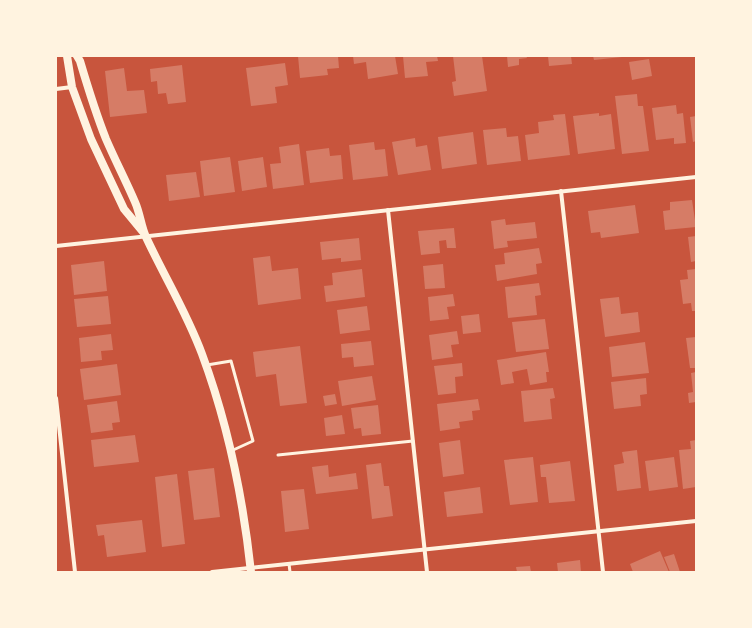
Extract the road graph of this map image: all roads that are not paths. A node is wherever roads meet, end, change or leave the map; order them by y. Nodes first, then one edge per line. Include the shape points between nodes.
1 (67, 56) edge
2 (77, 56) edge
3 (72, 87) junction
4 (56, 89) edge
5 (696, 176) edge
6 (562, 191) junction
7 (388, 210) junction
8 (146, 236) junction
9 (56, 246) edge
10 (206, 365) junction
11 (56, 398) edge
12 (413, 441) junction
13 (231, 451) junction
14 (278, 455) dead end
15 (696, 521) edge
16 (598, 531) junction
17 (425, 550) junction
18 (289, 564) junction
19 (251, 570) edge
20 (75, 572) edge
21 (212, 572) edge
22 (290, 572) edge
23 (427, 572) edge
24 (603, 572) edge

1 - 3 main road
2 - 8 main road via 99,120 136,204
3 - 4 street
3 - 8 main road via 111,184 124,209
5 - 6 street
6 - 7 street
6 - 16 street
7 - 8 street
7 - 12 street
8 - 9 street
8 - 10 main road via 186,313
10 - 13 main road
10 - 13 lane via 231,361 253,441
11 - 20 street
12 - 14 lane
12 - 17 street
13 - 19 main road
15 - 16 street
16 - 17 street
16 - 24 street
17 - 18 street
17 - 23 street
18 - 19 street
18 - 22 lane
19 - 21 street

